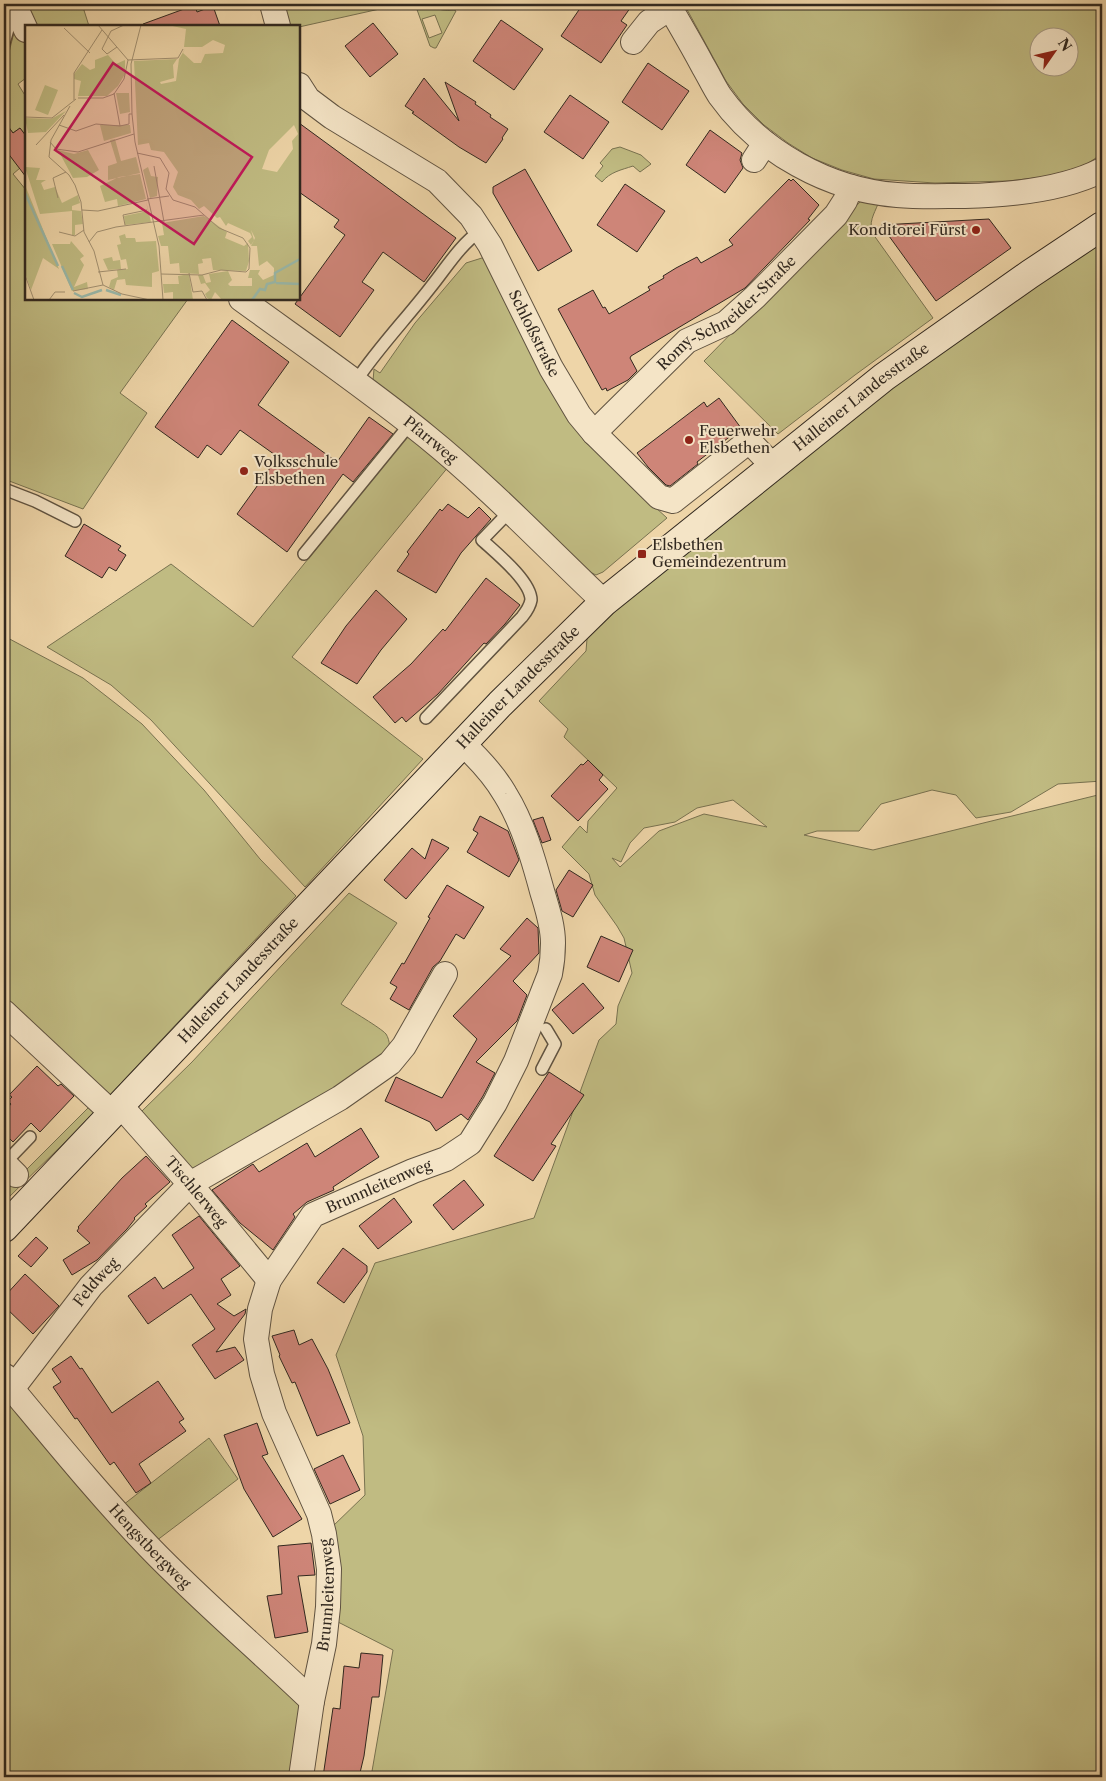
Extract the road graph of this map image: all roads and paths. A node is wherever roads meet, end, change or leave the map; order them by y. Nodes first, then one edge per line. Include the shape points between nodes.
1 (272, 4) edge
2 (13, 5) edge
3 (669, 6) edge
4 (278, 25) edge
5 (25, 28) edge
6 (633, 42) dead end
7 (4, 43) edge
8 (300, 87) edge
9 (1102, 170) edge
10 (850, 187) junction
11 (1102, 226) edge
12 (481, 230) junction
13 (242, 300) edge
14 (356, 382) junction
15 (410, 424) junction
16 (594, 433) junction
17 (773, 466) junction
18 (4, 489) edge
19 (510, 510) junction
20 (76, 522) dead end
21 (304, 554) dead end
22 (604, 602) junction
23 (426, 718) dead end
24 (463, 744) junction
25 (445, 974) dead end
26 (4, 1012) edge
27 (546, 1029) dead end
28 (542, 1069) dead end
29 (117, 1110) junction
30 (30, 1137) dead end
31 (8, 1167) edge
32 (190, 1184) junction
33 (4, 1228) edge
34 (269, 1280) junction
35 (8, 1382) edge
36 (312, 1701) junction
37 (301, 1777) edge

1 - 4 street
2 - 5 street
2 - 7 lane
3 - 6 street via 649,22
3 - 10 street via 707,93 741,121 759,152
8 - 12 street, Schloßstraße via 308,99 332,117 457,191
9 - 10 street via 1030,191 975,195 897,195
10 - 16 street, Romy-Schneider-Straße via 836,215 755,297 726,323 687,341
11 - 17 main road, Halleiner Landesstraße via 884,377
12 - 14 lane via 466,240
12 - 16 street, Schloßstraße via 531,309 551,368
13 - 14 street, Pfarrweg
14 - 15 street, Pfarrweg
15 - 19 street, Pfarrweg
15 - 21 lane
16 - 17 street, Schloßstraße via 659,497 673,501 749,441
17 - 22 main road, Halleiner Landesstraße
18 - 20 lane
19 - 22 street, Pfarrweg
19 - 23 lane via 482,540 522,578 531,598 529,608
22 - 24 main road, Halleiner Landesstraße
24 - 29 main road, Halleiner Landesstraße
24 - 34 street, Brunnleitenweg via 487,768 506,794 522,828 552,928 550,974 516,1061 495,1104 470,1143 446,1159 313,1215
25 - 32 street, Feldweg via 404,1046 390,1062 340,1098
26 - 29 street, Tischlerweg
27 - 28 lane via 555,1044
29 - 32 street, Tischlerweg
29 - 33 main road, Halleiner Landesstraße
30 - 31 lane
32 - 34 street, Tischlerweg
32 - 35 street, Feldweg via 91,1286
34 - 36 street, Brunnleitenweg via 260,1309 256,1339 262,1374 274,1413 319,1514 329,1569 324,1644
35 - 36 street, Hengstbergweg via 101,1496 149,1547 201,1600
36 - 37 street, Brunnleitenweg

